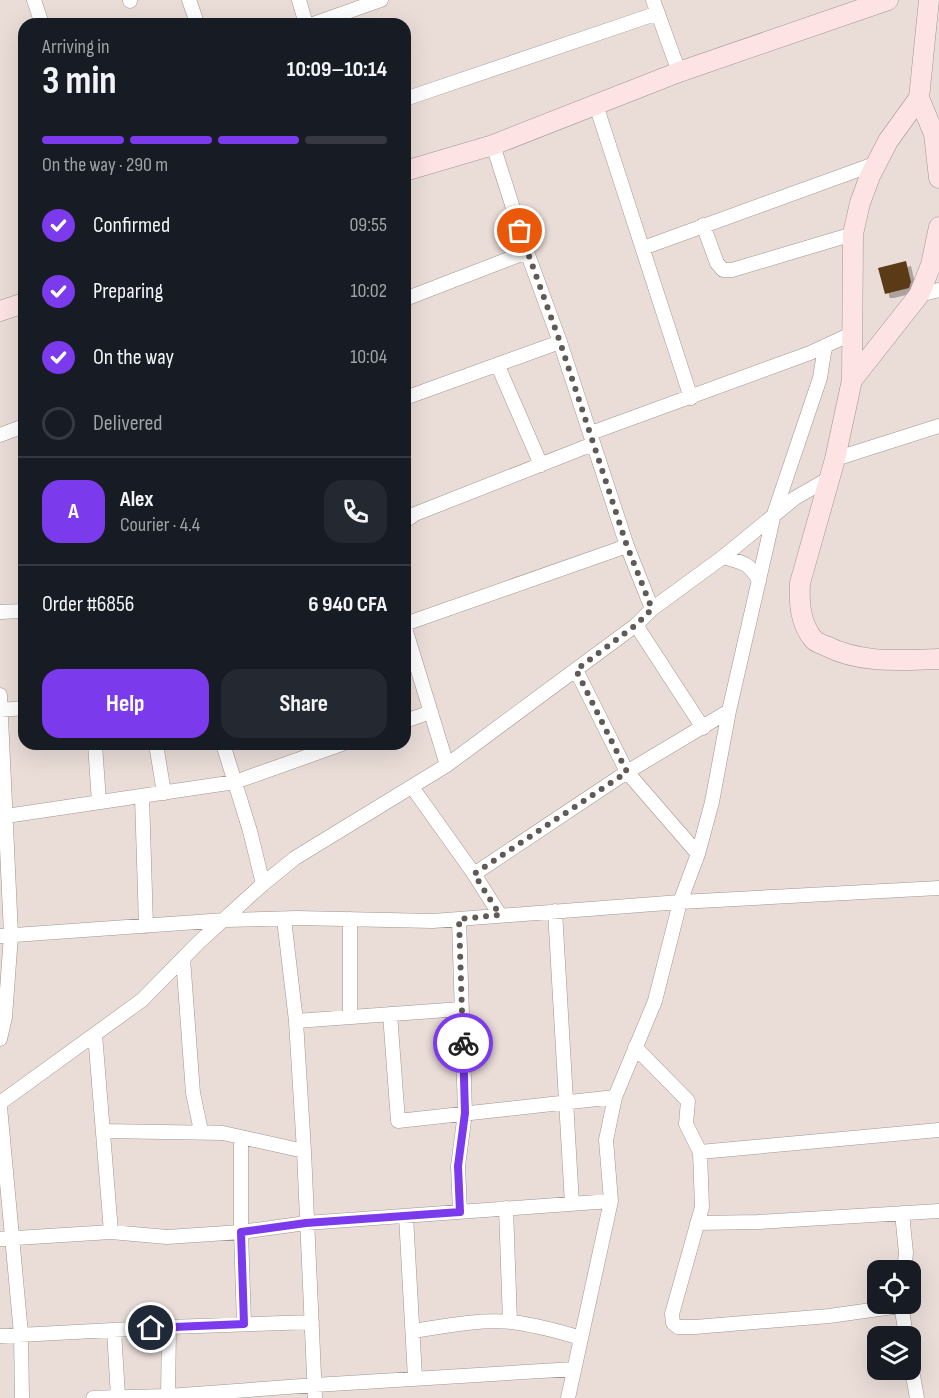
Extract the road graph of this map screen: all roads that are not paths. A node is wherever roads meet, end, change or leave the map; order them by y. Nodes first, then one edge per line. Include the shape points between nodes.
1 (34, 0) edge
2 (189, 0) edge
3 (299, 0) edge
4 (381, 0) edge
5 (888, 0) edge
6 (929, 0) edge
7 (656, 7) edge
8 (195, 17) dead end
9 (40, 18) edge
10 (304, 18) edge
11 (330, 18) edge
12 (679, 72) junction
13 (411, 97) edge
14 (920, 99) junction
15 (596, 105) junction
16 (936, 133) edge
17 (493, 145) junction
18 (877, 163) junction
19 (411, 169) edge
20 (939, 178) edge
21 (703, 225) junction
22 (939, 227) edge
23 (853, 234) junction
24 (643, 248) junction
25 (527, 252) junction
26 (939, 290) edge
27 (920, 295) junction
28 (411, 297) edge
29 (18, 305) edge
30 (0, 311) edge
31 (851, 334) junction
32 (560, 342) junction
33 (825, 346) junction
34 (498, 366) junction
35 (852, 380) junction
36 (411, 396) edge
37 (691, 398) junction
38 (939, 426) edge
39 (18, 428) edge
40 (0, 435) edge
41 (592, 438) junction
42 (835, 459) junction
43 (541, 465) junction
44 (828, 479) junction
45 (774, 514) junction
46 (411, 517) edge
47 (627, 546) junction
48 (723, 557) junction
49 (759, 581) junction
50 (652, 609) junction
51 (18, 611) edge
52 (0, 612) edge
53 (411, 624) edge
54 (636, 625) junction
55 (411, 647) edge
56 (939, 659) edge
57 (576, 670) junction
58 (0, 695) edge
59 (18, 708) edge
60 (0, 710) edge
61 (729, 711) junction
62 (430, 712) junction
63 (411, 719) edge
64 (703, 728) junction
65 (95, 750) edge
66 (157, 750) edge
67 (226, 750) edge
68 (325, 750) edge
69 (447, 765) junction
70 (627, 772) junction
71 (235, 782) junction
72 (412, 787) junction
73 (164, 793) junction
74 (142, 796) junction
75 (99, 802) junction
76 (6, 816) junction
77 (698, 854) junction
78 (474, 874) junction
79 (263, 884) junction
80 (939, 888) edge
81 (680, 902) junction
82 (555, 911) junction
83 (500, 915) junction
84 (284, 919) junction
85 (350, 919) junction
86 (459, 919) junction
87 (225, 920) junction
88 (146, 926) junction
89 (6, 935) edge
90 (183, 958) junction
91 (461, 1009) junction
92 (390, 1014) junction
93 (350, 1017) junction
94 (296, 1021) junction
95 (95, 1034) junction
96 (0, 1039) edge
97 (635, 1047) junction
98 (615, 1097) junction
99 (566, 1102) junction
100 (0, 1105) edge
101 (465, 1113) junction
102 (939, 1130) edge
103 (103, 1131) junction
104 (201, 1131) junction
105 (242, 1137) junction
106 (304, 1152) junction
107 (700, 1152) junction
108 (611, 1201) junction
109 (572, 1204) junction
110 (506, 1208) junction
111 (939, 1210) edge
112 (460, 1212) junction
113 (902, 1213) junction
114 (406, 1216) junction
115 (306, 1223) junction
116 (698, 1223) junction
117 (111, 1232) junction
118 (241, 1232) junction
119 (7, 1239) edge
120 (905, 1260) edge
121 (867, 1310) edge
122 (312, 1322) junction
123 (510, 1322) junction
124 (244, 1324) junction
125 (169, 1327) junction
126 (114, 1330) junction
127 (413, 1331) junction
128 (21, 1335) junction
129 (0, 1336) edge
130 (581, 1338) junction
131 (574, 1369) junction
132 (415, 1378) junction
133 (914, 1380) edge
134 (315, 1391) edge
135 (118, 1396) junction
136 (168, 1397) edge
137 (22, 1398) edge
138 (93, 1398) edge
139 (568, 1398) edge
140 (917, 1398) edge

1 - 9 street
2 - 8 street
3 - 10 street
4 - 11 street
5 - 12 street
6 - 14 street
7 - 12 street
7 - 13 street
12 - 15 street
14 - 16 street
14 - 18 street via 888,141
15 - 17 street
15 - 24 street
16 - 20 street
17 - 19 street
17 - 25 street
18 - 21 street
18 - 23 street via 860,203
21 - 23 street via 723,270
21 - 24 street
22 - 27 street
23 - 31 street
24 - 37 street
25 - 28 street
25 - 32 street
26 - 27 street
27 - 35 street
29 - 30 street
31 - 33 street
31 - 35 street
32 - 34 street
32 - 41 street
33 - 37 street
33 - 45 street via 820,378
34 - 36 street
34 - 43 street
35 - 42 street
37 - 41 street
38 - 42 street
39 - 40 street
41 - 43 street
41 - 47 street
42 - 44 street
43 - 46 street
44 - 45 street
44 - 56 street via 800,583 799,604 805,626 815,641 842,654 876,661
45 - 48 street
45 - 49 street
47 - 50 street
47 - 53 street
48 - 49 street via 747,564
48 - 50 street
49 - 61 street
50 - 54 street
51 - 52 street
54 - 57 street
54 - 64 street
55 - 62 street
57 - 69 street
57 - 70 street
58 - 60 street
59 - 60 street
60 - 76 street
61 - 64 street
61 - 77 street
62 - 63 street
62 - 69 street
64 - 70 street
65 - 75 street
66 - 73 street
67 - 71 street
68 - 71 street
69 - 72 street
70 - 77 street
70 - 78 street
71 - 73 street
71 - 79 street
72 - 78 street
72 - 79 street via 295,858
73 - 74 street
74 - 75 street
74 - 88 street
75 - 76 street
76 - 89 street
77 - 81 street
78 - 83 street
79 - 87 street
80 - 81 street
81 - 82 street
81 - 97 street via 654,1001
82 - 83 street
82 - 99 street
83 - 86 street
84 - 85 street
84 - 87 street
84 - 94 street
85 - 86 street
85 - 93 street
86 - 91 street
87 - 88 street
87 - 90 street
88 - 89 street
89 - 96 street via 5,1017
90 - 95 street via 142,1000
90 - 104 street via 193,1093
91 - 92 street
91 - 101 street
92 - 93 street
92 - 101 street via 398,1121
93 - 94 street
94 - 106 street
95 - 100 street
95 - 103 street
97 - 98 street
97 - 107 street via 688,1101 686,1124
98 - 99 street
98 - 108 street via 606,1140
99 - 101 street
99 - 109 street
100 - 119 street
101 - 112 street via 458,1166
102 - 107 street
103 - 104 street
103 - 117 street
104 - 105 street
105 - 106 street
105 - 118 street
106 - 115 street
107 - 116 street via 702,1207
108 - 109 street
108 - 130 street
109 - 110 street
110 - 112 street
110 - 123 street
111 - 113 street
112 - 114 street
113 - 116 street
113 - 120 street
114 - 115 street
114 - 127 street
115 - 118 street
115 - 122 street
116 - 121 street via 672,1314 678,1327
117 - 118 street via 167,1237
117 - 119 street
118 - 124 street
119 - 128 street
122 - 124 street
122 - 134 street
123 - 127 street
123 - 130 street
124 - 125 street
125 - 126 street
125 - 136 street
126 - 128 street
126 - 135 street
127 - 132 street
128 - 129 street
128 - 137 street
130 - 131 street
131 - 132 street
131 - 139 street
132 - 134 street
133 - 140 street
134 - 136 street
135 - 136 street
135 - 138 street

